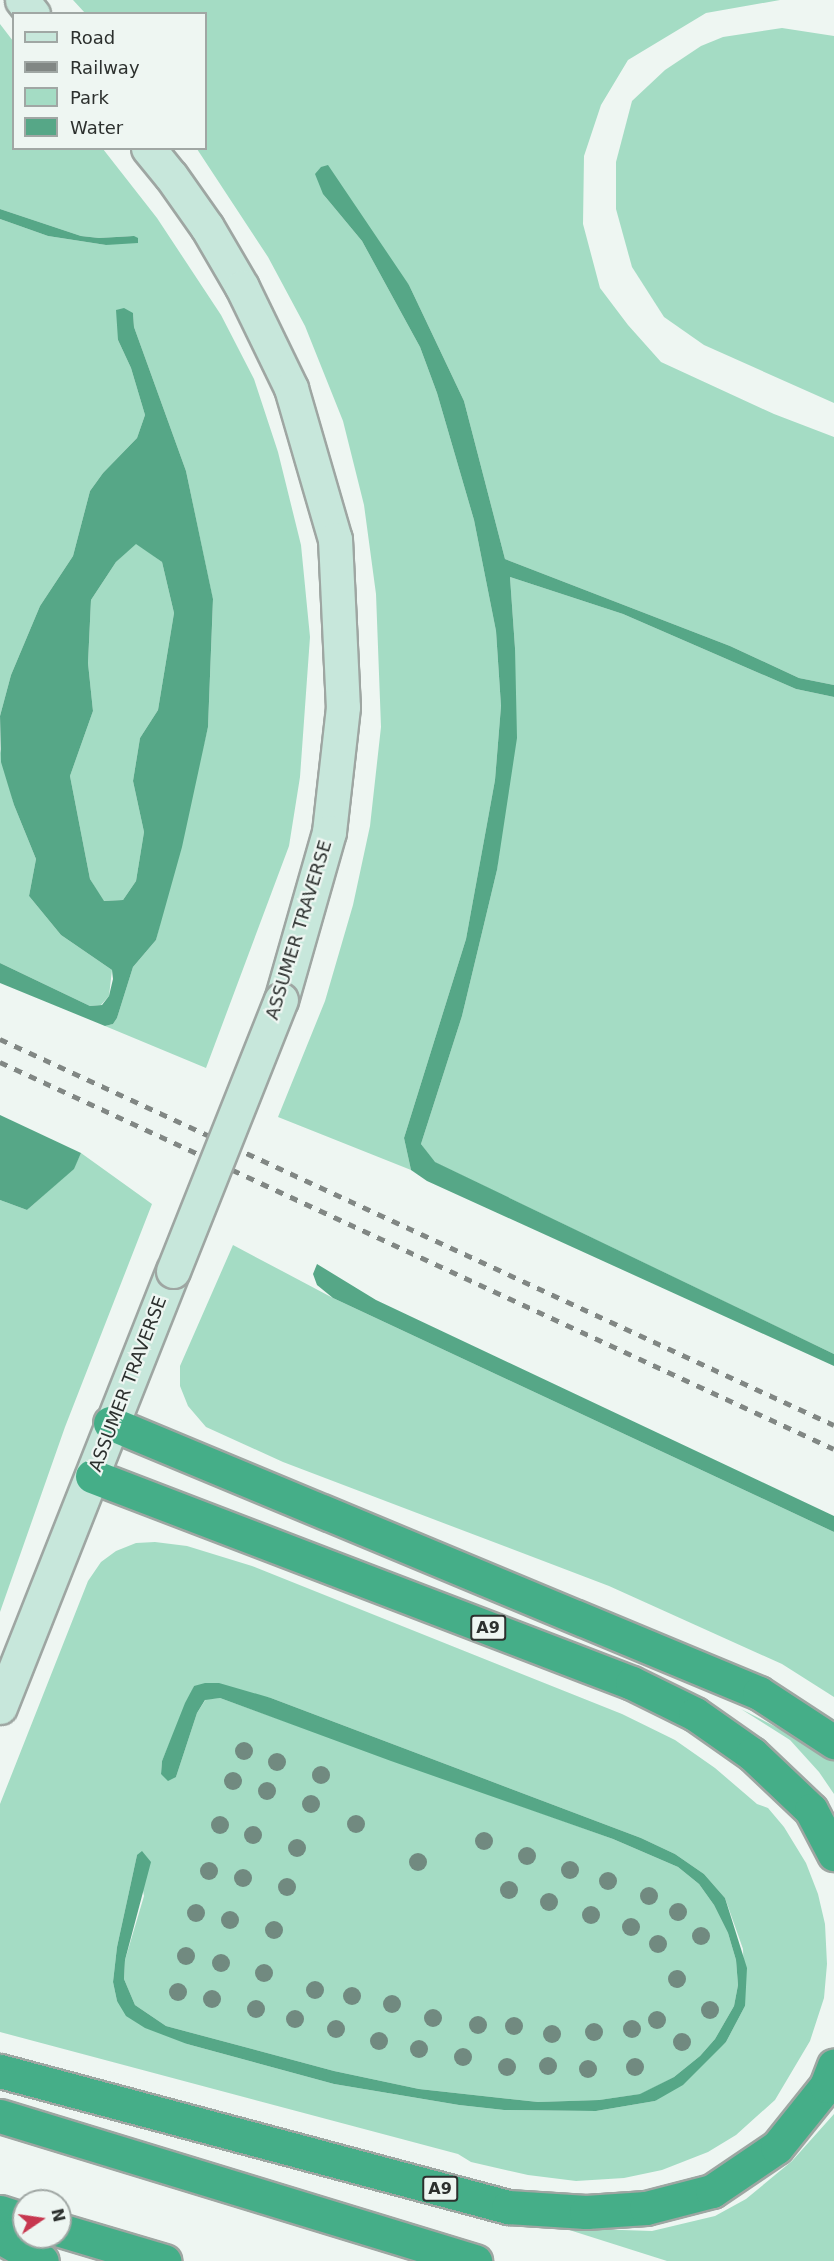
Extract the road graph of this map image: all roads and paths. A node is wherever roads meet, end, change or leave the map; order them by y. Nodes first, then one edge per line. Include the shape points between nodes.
1 (22, 0) edge
2 (31, 12) edge
3 (149, 150) edge
4 (110, 1423) junction
5 (92, 1476) junction
6 (0, 1707) edge
7 (834, 1742) edge
8 (834, 1854) edge
9 (834, 2065) edge
10 (0, 2071) edge
11 (0, 2116) edge
12 (72, 2234) edge
13 (0, 2237) edge
14 (42, 2261) edge
15 (164, 2261) edge
16 (475, 2261) edge

1 - 2 main road
3 - 4 main road, ASSUMER TRAVERSE, bridge via 207,227 242,287 291,388 335,539 343,708 326,844 281,1000
4 - 5 main road, ASSUMER TRAVERSE
4 - 7 highway, A9 via 759,1693
5 - 6 main road, ASSUMER TRAVERSE
5 - 8 highway, A9 via 632,1683 695,1713 752,1754 811,1810
9 - 10 highway, A9 via 826,2086 777,2147 712,2191 646,2208 586,2212 508,2207
11 - 16 highway
12 - 15 highway
13 - 14 highway

